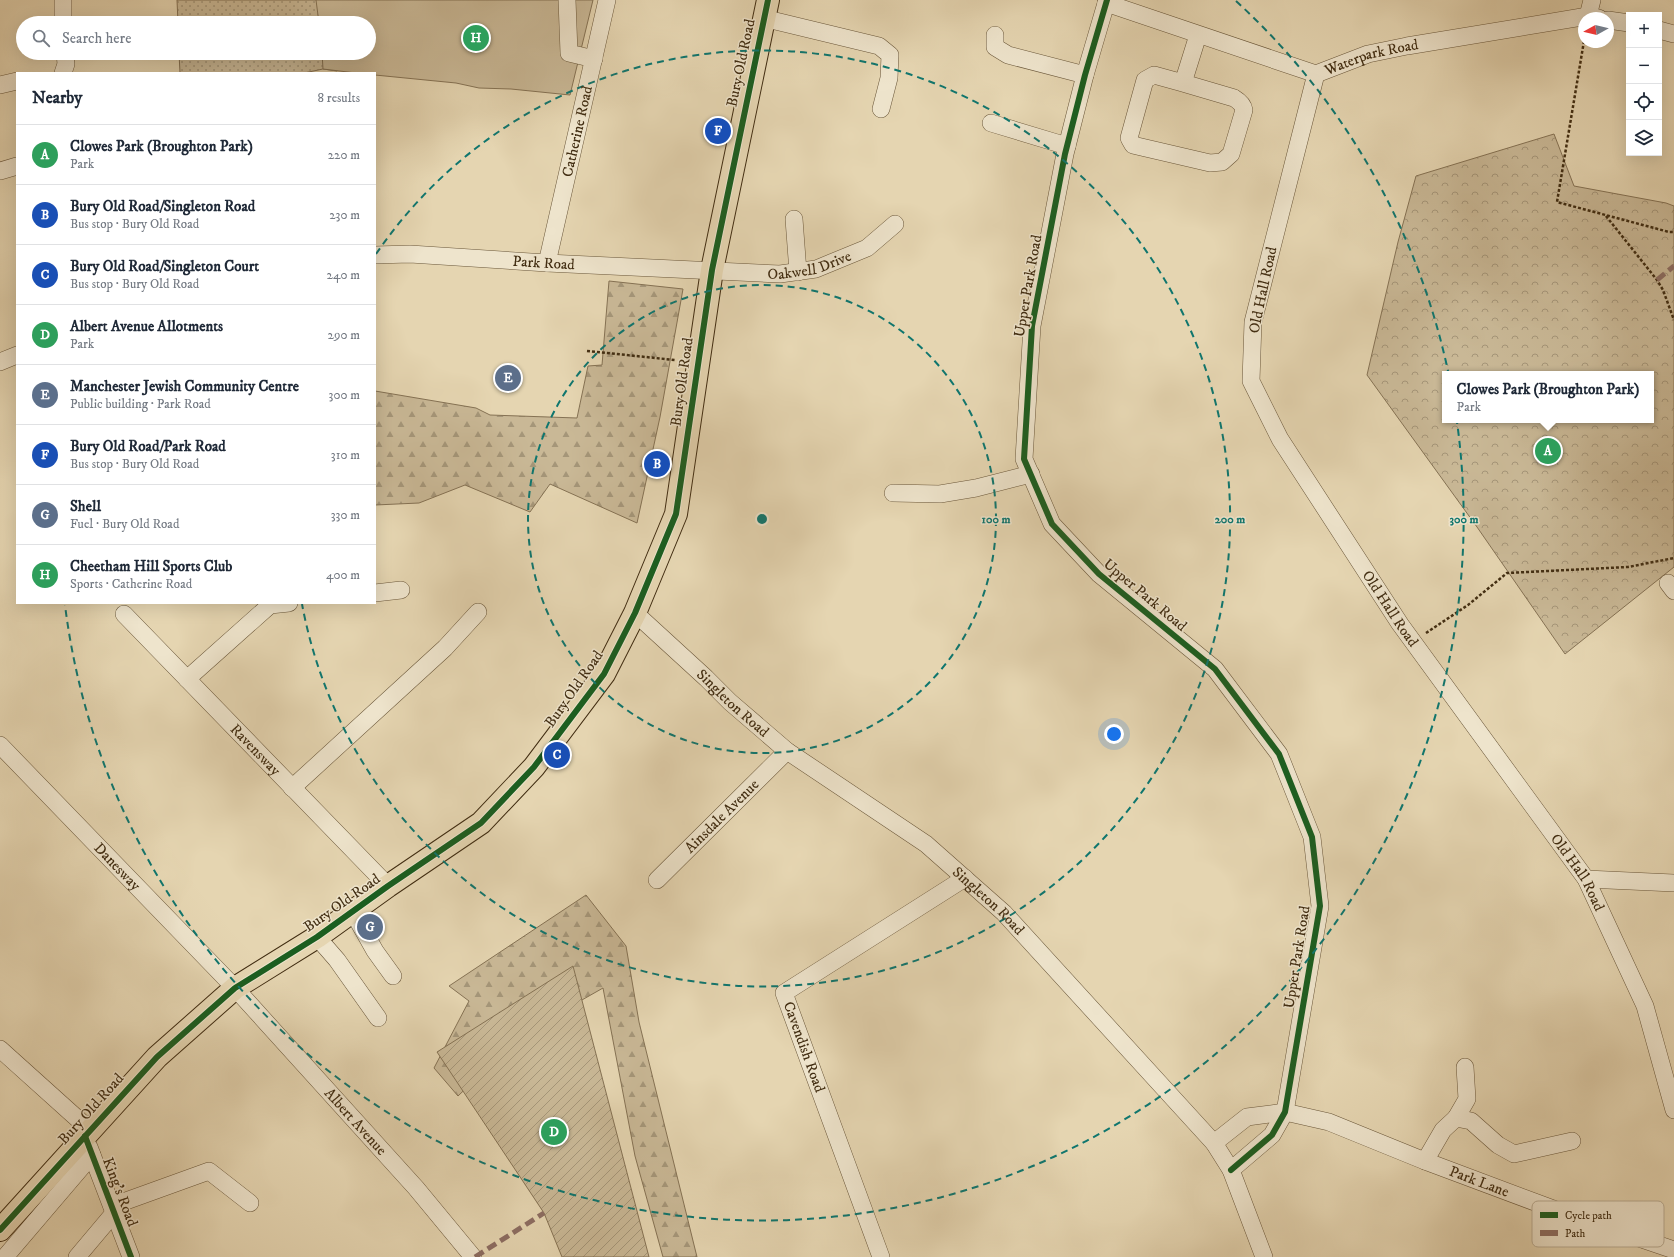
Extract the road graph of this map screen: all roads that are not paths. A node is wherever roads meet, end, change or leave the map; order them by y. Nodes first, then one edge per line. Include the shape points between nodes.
1 (63, 0) edge
2 (567, 0) edge
3 (607, 0) edge
4 (1592, 0) edge
5 (1106, 2) edge
6 (766, 9) edge
7 (1593, 12) edge
8 (63, 16) edge
9 (1578, 19) edge
10 (1614, 21) edge
11 (1626, 23) edge
12 (1662, 31) edge
13 (1674, 34) edge
14 (995, 35) dead end
15 (1198, 35) junction
16 (594, 59) junction
17 (66, 60) edge
18 (63, 72) edge
19 (1316, 74) junction
20 (1085, 75) junction
21 (16, 81) edge
22 (1183, 83) junction
23 (0, 85) edge
24 (881, 109) dead end
25 (991, 123) dead end
26 (1068, 146) junction
27 (16, 166) edge
28 (0, 171) edge
29 (794, 219) dead end
30 (895, 224) dead end
31 (376, 255) edge
32 (547, 263) junction
33 (712, 270) junction
34 (798, 272) junction
35 (16, 355) edge
36 (0, 362) edge
37 (1030, 474) junction
38 (893, 493) dead end
39 (401, 590) dead end
40 (376, 593) edge
41 (280, 604) edge
42 (478, 612) dead end
43 (635, 613) junction
44 (124, 614) dead end
45 (187, 679) junction
46 (0, 745) edge
47 (787, 751) junction
48 (292, 788) junction
49 (965, 878) junction
50 (1586, 879) junction
51 (657, 880) dead end
52 (1674, 883) edge
53 (388, 886) junction
54 (352, 912) junction
55 (317, 937) junction
56 (393, 976) dead end
57 (235, 988) junction
58 (378, 1018) dead end
59 (0, 1050) edge
60 (1465, 1066) dead end
61 (1674, 1110) edge
62 (1285, 1112) junction
63 (1456, 1118) junction
64 (89, 1140) junction
65 (1572, 1141) dead end
66 (1214, 1143) junction
67 (1425, 1161) junction
68 (1231, 1170) junction
69 (1532, 1201) edge
70 (250, 1203) dead end
71 (113, 1209) junction
72 (0, 1230) edge
73 (1664, 1247) edge
74 (1674, 1250) edge
75 (5, 1257) edge
76 (77, 1257) edge
77 (131, 1257) edge
78 (473, 1257) edge
79 (881, 1257) edge
80 (1264, 1257) edge

1 - 8 street
2 - 16 street via 569,53
3 - 16 street, Catherine Road
4 - 7 street
5 - 15 street, Waterpark Road
5 - 20 street, Upper Park Road
6 - 24 street via 878,46 890,55 889,78
6 - 33 main road, Bury Old Road
9 - 19 street, Waterpark Road via 1368,54
10 - 11 street
12 - 13 street
14 - 20 street via 995,47 1008,55
15 - 19 street, Waterpark Road
15 - 22 street
16 - 32 street, Catherine Road
17 - 18 street
19 - 50 street, Old Hall Road via 1253,322 1251,381 1280,439 1412,642
20 - 26 street, Upper Park Road
21 - 23 street
22 - 22 street via 1154,75 1144,80 1130,142 1137,146 1210,163 1222,162 1231,154 1243,107 1234,98
25 - 26 street
26 - 37 street, Upper Park Road via 1032,326 1024,458
27 - 28 street
29 - 34 street
30 - 34 street, Oakwell Drive via 867,248 816,269
31 - 32 street, Park Road via 410,254
32 - 33 street, Park Road
33 - 34 street, Oakwell Drive via 780,274
33 - 43 main road, Bury Old Road via 676,514
35 - 36 street
37 - 38 street via 940,494
37 - 62 street, Upper Park Road via 1052,524 1099,574 1215,669 1279,754 1310,830 1320,906
39 - 40 street
41 - 45 street via 270,605
42 - 48 street via 445,648
43 - 47 street, Singleton Road via 730,702
43 - 53 main road, Bury Old Road via 604,674 534,768 481,823
44 - 45 street, Ravensway
45 - 48 street, Ravensway
46 - 57 street, Danesway
47 - 49 street, Singleton Road via 926,844
47 - 51 street, Ainsdale Avenue
48 - 53 street, Ravensway
49 - 66 street, Singleton Road via 1004,913
49 - 79 street, Cavendish Road via 784,993
50 - 52 street
50 - 61 street, Old Hall Road via 1644,1006
53 - 54 main road, Bury Old Road
54 - 55 main road, Bury Old Road
54 - 56 street
55 - 57 main road, Bury Old Road
55 - 58 street via 337,960
57 - 64 main road, Bury Old Road via 157,1057
57 - 78 street, Albert Avenue via 416,1188
59 - 64 street
60 - 63 street via 1467,1099
62 - 66 street via 1247,1117
62 - 67 street, Park Lane via 1329,1122
62 - 68 street, Upper Park Road via 1272,1135
63 - 65 street via 1471,1121 1498,1145 1514,1154
63 - 67 street via 1443,1130
64 - 71 street, King's Road
64 - 72 main road, Bury Old Road
64 - 75 street
66 - 68 street, Singleton Road
67 - 69 street, Park Lane
68 - 80 street, Singleton Road
70 - 71 street via 210,1171
71 - 76 street
71 - 77 street, King's Road
73 - 74 street, Park Lane

